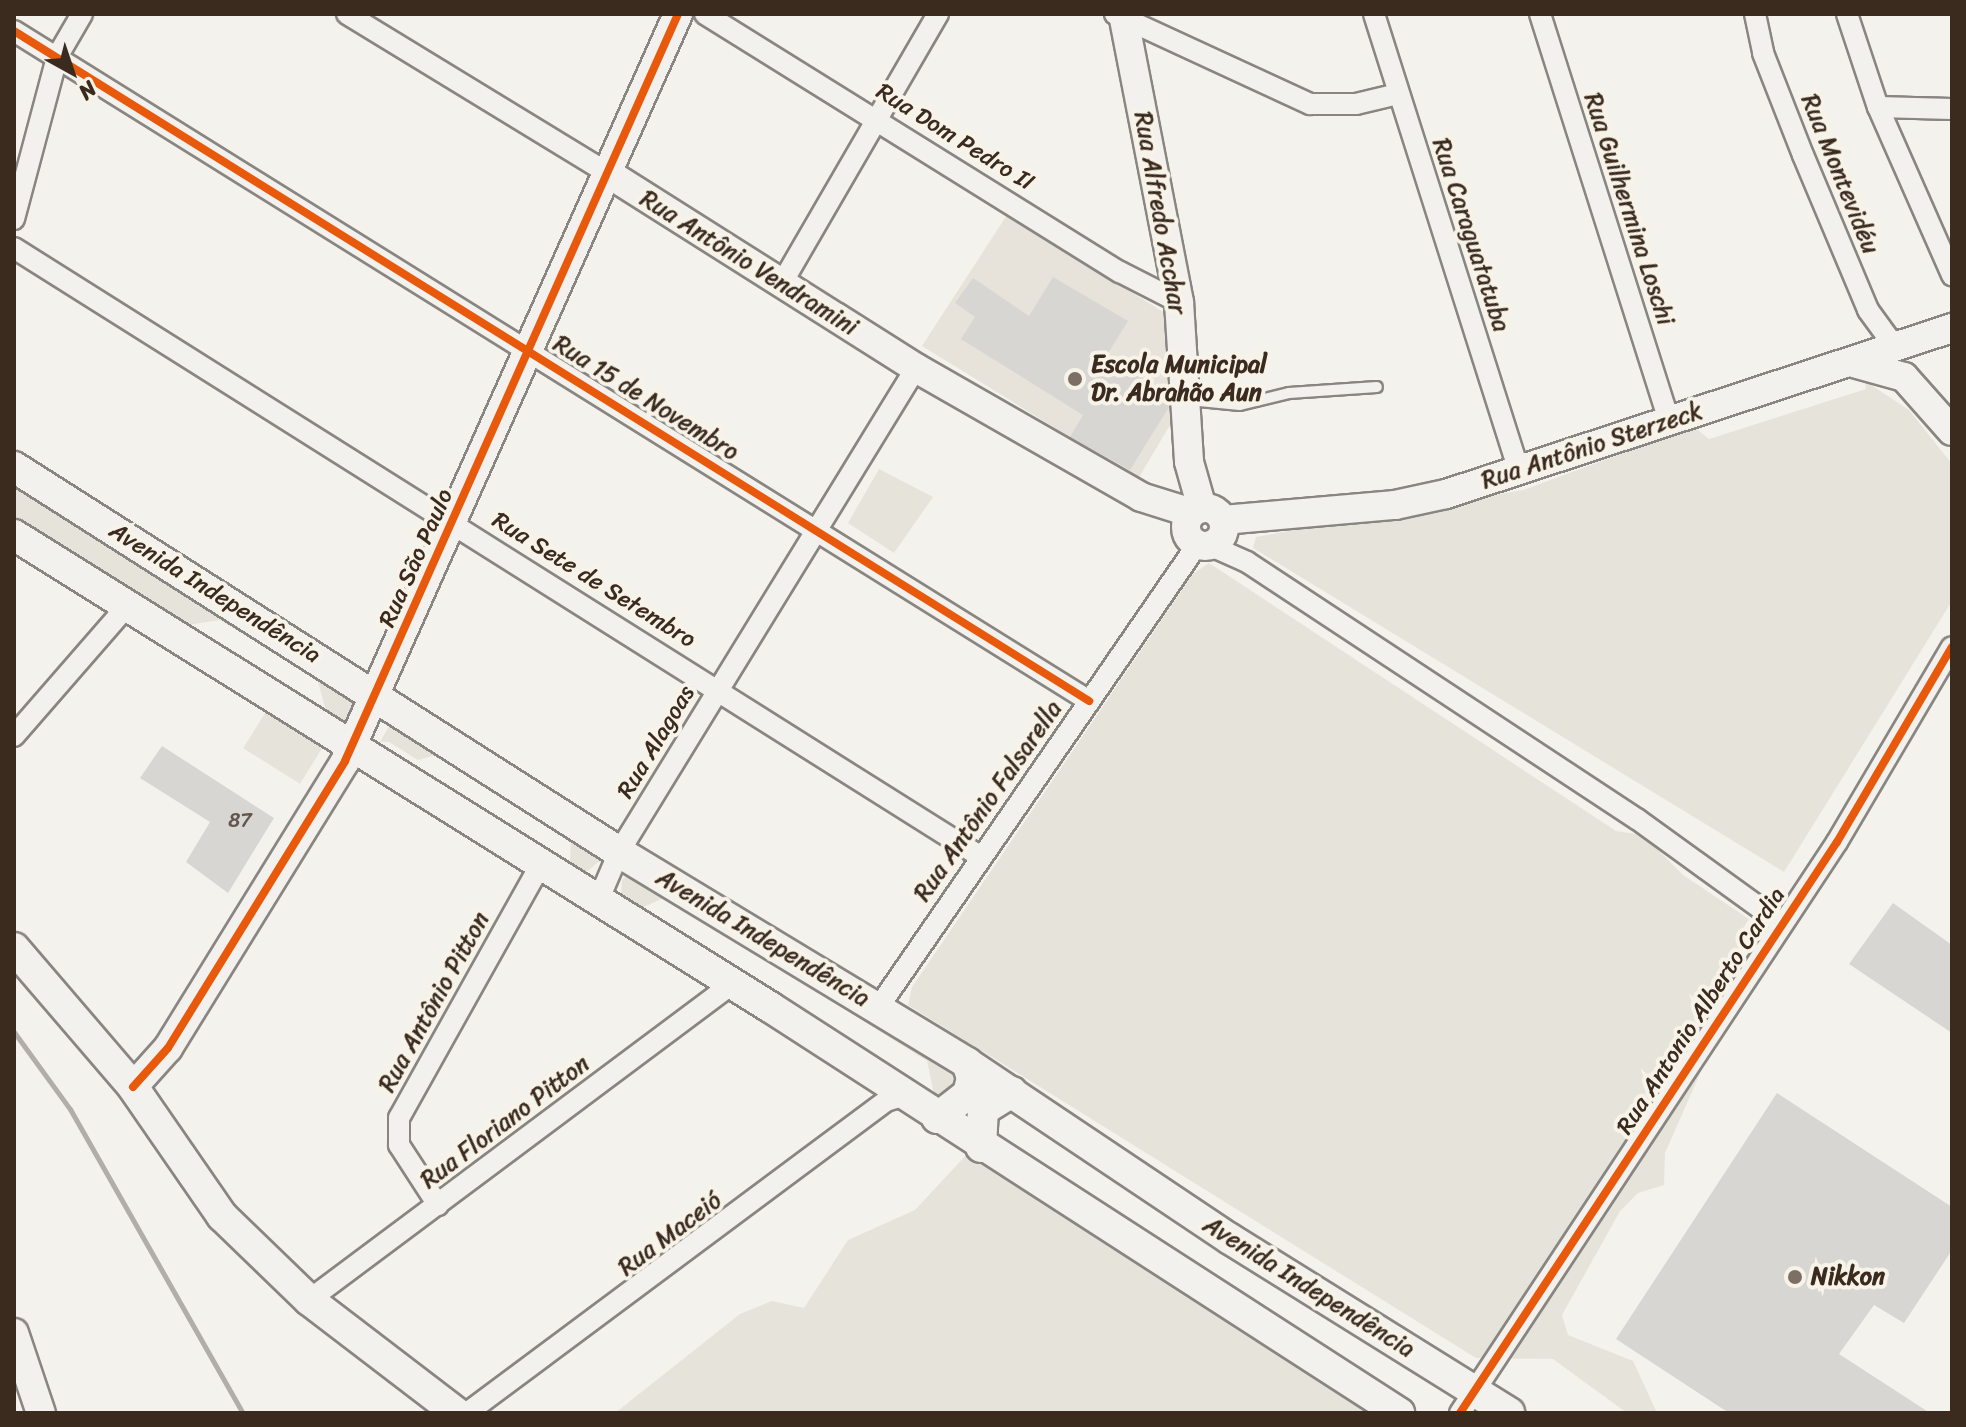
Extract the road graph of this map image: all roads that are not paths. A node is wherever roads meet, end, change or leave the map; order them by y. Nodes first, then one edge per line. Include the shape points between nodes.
1 (82, 14) edge
2 (347, 14) edge
3 (678, 14) edge
4 (705, 14) edge
5 (938, 14) edge
6 (1374, 14) edge
7 (1540, 14) edge
8 (1755, 14) edge
9 (1847, 14) edge
10 (1120, 16) edge
11 (14, 31) edge
12 (57, 57) junction
13 (1398, 94) junction
14 (1878, 107) junction
15 (1952, 109) edge
16 (878, 119) junction
17 (606, 172) junction
18 (14, 219) edge
19 (14, 248) edge
20 (1950, 267) edge
21 (782, 283) junction
22 (1179, 302) junction
23 (1952, 328) edge
24 (527, 347) junction
25 (1895, 347) junction
26 (1850, 362) junction
27 (916, 368) junction
28 (1377, 387) dead end
29 (1187, 400) junction
30 (1669, 420) junction
31 (1952, 431) edge
32 (14, 467) edge
33 (1519, 472) junction
34 (453, 524) junction
35 (1205, 528) junction
36 (818, 531) junction
37 (14, 535) edge
38 (127, 606) junction
39 (1952, 647) edge
40 (719, 688) junction
41 (376, 696) junction
42 (1089, 701) junction
43 (14, 736) edge
44 (350, 749) junction
45 (619, 852) junction
46 (981, 857) junction
47 (540, 866) junction
48 (598, 901) junction
49 (1782, 924) junction
50 (14, 948) edge
51 (732, 984) junction
52 (878, 1008) junction
53 (967, 1063) junction
54 (133, 1087) junction
55 (1012, 1092) junction
56 (902, 1096) junction
57 (937, 1118) junction
58 (981, 1147) junction
59 (438, 1205) junction
60 (309, 1300) junction
61 (14, 1333) edge
62 (1468, 1403) edge
63 (41, 1413) edge
64 (457, 1413) edge
65 (467, 1413) edge
66 (1399, 1413) edge
67 (1509, 1413) edge

1 - 12 street
2 - 17 street, Rua Antônio Vendramini
3 - 17 street, Rua São Paulo
4 - 16 street, Rua Dom Pedro II
5 - 16 street
6 - 13 street, Rua Caraguatatuba
7 - 30 street, Rua Guilhermina Loschi
8 - 25 street, Rua Montevidéu via 1763,53 1868,310
9 - 14 street
10 - 13 street via 1310,104 1356,104
10 - 22 street, Rua Alfredo Acchar
11 - 12 street, Rua 15 de Novembro
12 - 18 street
12 - 24 street, Rua 15 de Novembro
13 - 33 street, Rua Caraguatatuba
14 - 15 street
14 - 20 street
16 - 21 street
16 - 22 street, Rua Dom Pedro II via 1120,272
17 - 21 street, Rua Antônio Vendramini
17 - 24 street, Rua São Paulo
19 - 34 street, Rua Sete de Setembro
21 - 27 street, Rua Antônio Vendramini
22 - 29 street, Rua Alfredo Acchar
23 - 25 street, Rua Antônio Sterzeck
24 - 34 street, Rua São Paulo
24 - 36 street, Rua 15 de Novembro
25 - 26 street, Rua Antônio Sterzeck
26 - 30 street, Rua Antônio Sterzeck
26 - 31 street via 1904,377
27 - 35 street, Rua Antônio Vendramini
27 - 36 street, Rua Alagoas
28 - 29 lane via 1289,393 1240,405
29 - 35 street, Rua Alfredo Acchar via 1189,462
30 - 33 street, Rua Antônio Sterzeck
32 - 41 main road, Avenida Independência
33 - 35 street, Rua Antônio Sterzeck via 1395,505
34 - 40 street, Rua Sete de Setembro
34 - 41 street, Rua São Paulo
35 - 42 street, Rua Antônio Falsarella
35 - 49 street via 1247,562 1637,819
36 - 40 street, Rua Alagoas
36 - 42 street, Rua 15 de Novembro
37 - 38 main road
38 - 43 street
38 - 44 main road
39 - 49 street, Rua Antonio Alberto Cardia
40 - 45 street, Rua Alagoas
40 - 46 street, Rua Sete de Setembro
41 - 44 street, Rua São Paulo
41 - 45 main road, Avenida Independência
42 - 46 street, Rua Antônio Falsarella
44 - 47 main road
44 - 54 street, Rua São Paulo via 168,1048
45 - 48 street, Rua Alagoas
45 - 52 main road, Avenida Independência
46 - 52 street, Rua Antônio Falsarella
47 - 48 main road
47 - 59 street, Rua Antônio Pitton via 399,1118 399,1145
48 - 51 main road
49 - 62 street, Rua Antonio Alberto Cardia
50 - 54 main road
51 - 56 main road
51 - 59 street, Rua Floriano Pitton
52 - 53 main road, Avenida Independência
53 - 55 main road, Avenida Independência
53 - 57 main road via 972,1078 968,1094
54 - 60 main road via 222,1216
55 - 58 main road via 983,1110
55 - 62 main road, Avenida Independência
56 - 57 main road
56 - 65 street, Rua Maceió via 886,1101
57 - 58 main road
58 - 66 main road
59 - 60 street, Rua Floriano Pitton
60 - 64 main road
61 - 63 street
62 - 67 main road, Avenida Independência

